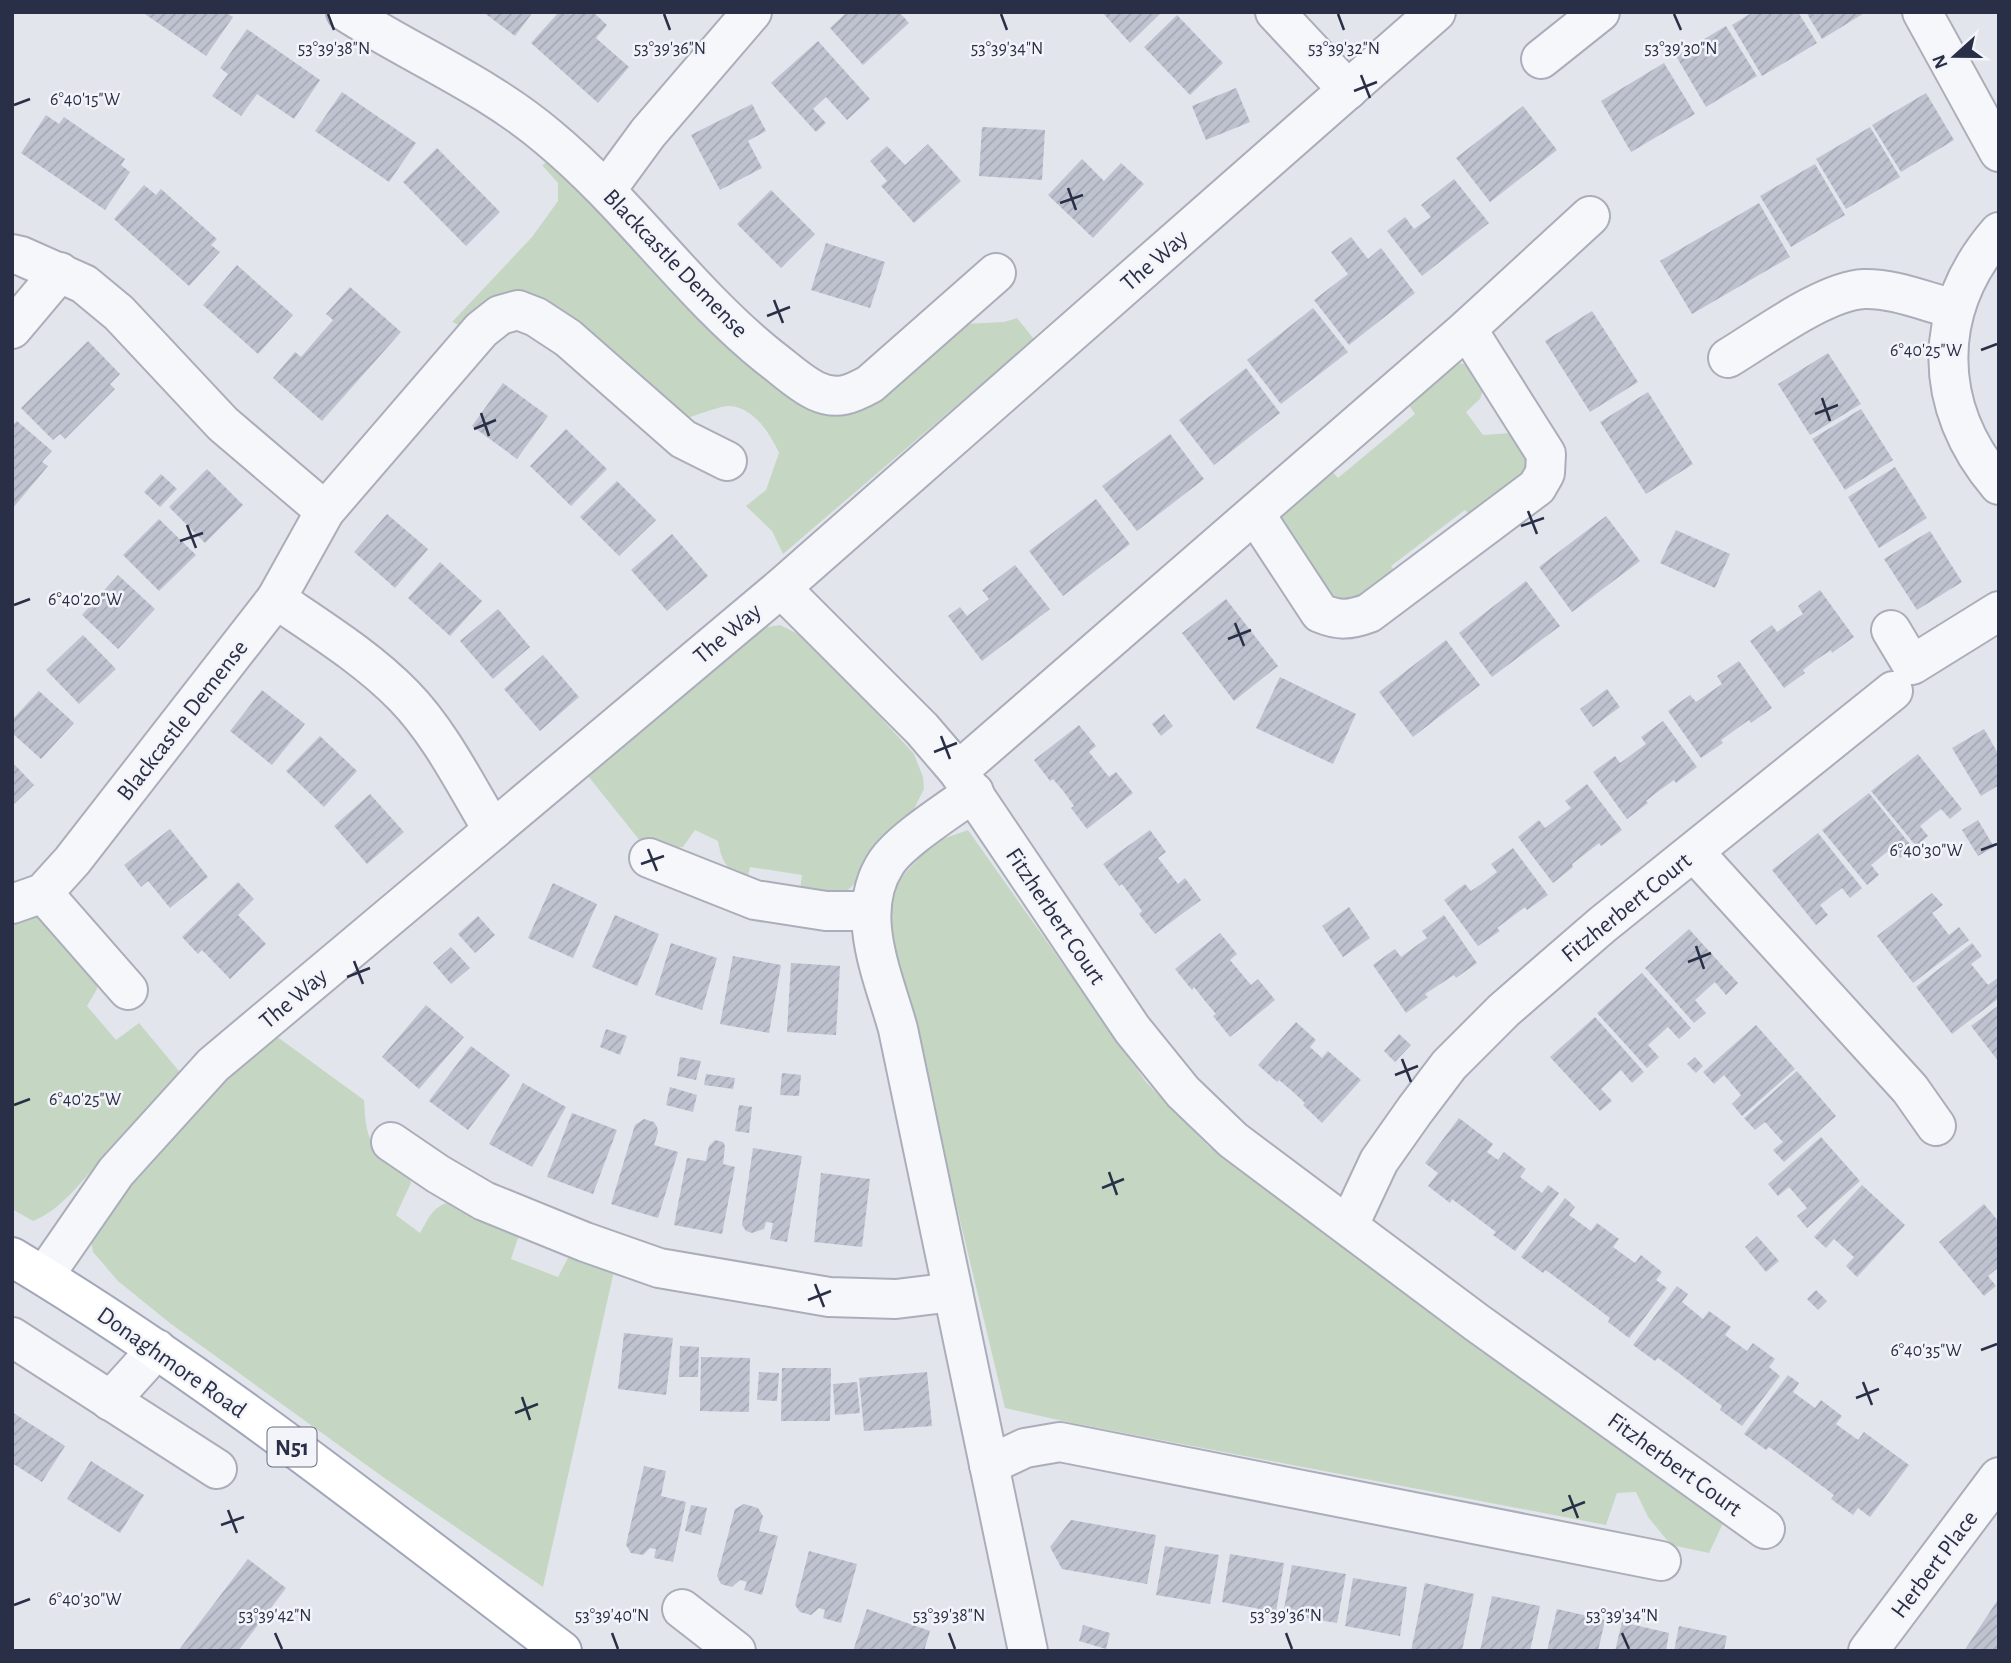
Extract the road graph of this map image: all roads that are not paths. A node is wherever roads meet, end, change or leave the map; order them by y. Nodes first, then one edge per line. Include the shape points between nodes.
1 (345, 12) edge
2 (752, 12) edge
3 (1275, 12) edge
4 (1436, 12) edge
5 (1600, 12) edge
6 (1922, 12) edge
7 (1541, 59) dead end
8 (1348, 90) junction
9 (1999, 152) edge
10 (607, 189) junction
11 (1590, 216) dead end
12 (1999, 232) edge
13 (12, 254) edge
14 (60, 272) junction
15 (996, 273) dead end
16 (1955, 309) junction
17 (12, 329) edge
18 (1467, 329) junction
19 (1728, 358) dead end
20 (727, 461) dead end
21 (1999, 485) edge
22 (325, 511) junction
23 (1255, 513) junction
24 (781, 588) junction
25 (276, 598) junction
26 (1999, 611) edge
27 (1891, 630) dead end
28 (1893, 691) dead end
29 (966, 781) junction
30 (493, 830) junction
31 (1694, 852) junction
32 (649, 858) dead end
33 (28, 898) edge
34 (870, 911) junction
35 (128, 990) dead end
36 (1936, 1126) dead end
37 (391, 1142) dead end
38 (1349, 1225) junction
39 (28, 1266) edge
40 (953, 1292) junction
41 (12, 1337) edge
42 (157, 1349) junction
43 (110, 1401) junction
44 (989, 1465) junction
45 (217, 1469) dead end
46 (1999, 1477) edge
47 (1765, 1529) dead end
48 (1661, 1561) dead end
49 (682, 1609) dead end
50 (562, 1651) edge
51 (736, 1651) edge
52 (1028, 1651) edge
53 (1868, 1651) edge

1 - 10 street, Blackcastle Demense via 485,90
2 - 10 street via 648,133
3 - 8 street
4 - 8 street, The Way
5 - 7 street
6 - 9 street
8 - 24 street, The Way
10 - 15 street, Blackcastle Demense via 735,329 815,391 835,398 870,384
11 - 18 street
12 - 16 street via 1968,275
13 - 14 street
14 - 17 street
14 - 22 street via 84,284 119,313 223,424
16 - 19 street via 1863,289 1826,299
16 - 21 street via 1947,360 1950,390 1968,443
18 - 23 street
18 - 23 street via 1546,454 1545,473 1537,487 1369,613 1351,620 1335,620 1320,613
20 - 22 street, Blackcastle Demense via 682,439 568,338 518,310 500,315 481,330
22 - 25 street, Blackcastle Demense
23 - 29 street
24 - 29 street, Fitzherbert Court via 922,729
24 - 30 street, The Way
25 - 30 street via 364,660 405,697 437,738
25 - 33 street, Blackcastle Demense via 72,861
26 - 27 street via 1912,665
28 - 31 street, Fitzherbert Court
29 - 34 street via 887,862
29 - 38 street, Fitzherbert Court via 1132,1029 1183,1092 1233,1140
30 - 39 street, The Way via 213,1065
31 - 36 street via 1910,1089
31 - 38 street, Fitzherbert Court via 1504,1010 1449,1065 1379,1161
32 - 34 street via 755,900 826,911
33 - 35 street
34 - 40 street
37 - 40 street via 484,1201 659,1268 830,1297 896,1299
38 - 47 street, Fitzherbert Court
39 - 42 main road, Donaghmore Road / N51
40 - 44 street
41 - 43 street
42 - 43 street
42 - 50 main road, Donaghmore Road / N51
43 - 45 street
44 - 48 street via 1025,1448 1060,1442
44 - 52 street
46 - 53 street, Herbert Place
49 - 51 street

